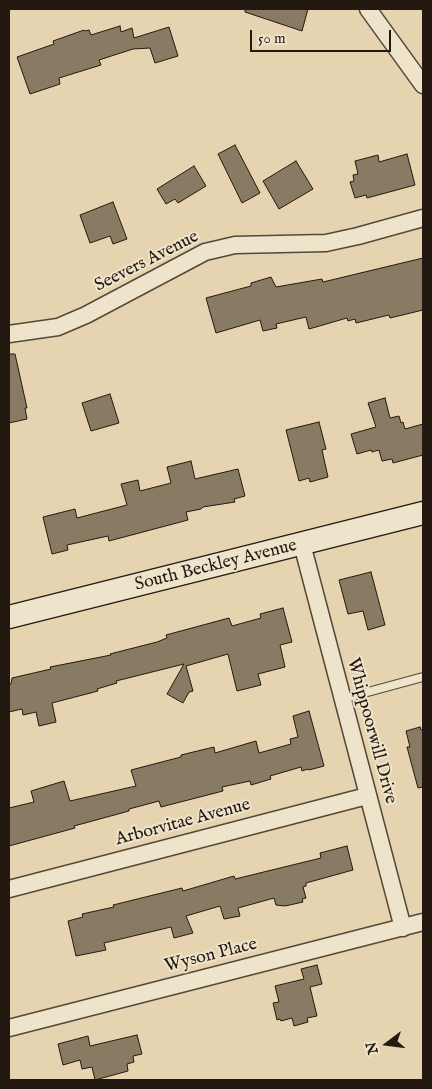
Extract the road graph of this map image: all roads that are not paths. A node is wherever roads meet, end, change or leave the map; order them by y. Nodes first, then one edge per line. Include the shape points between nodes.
1 (368, 9) edge
2 (423, 85) edge
3 (423, 218) edge
4 (9, 334) edge
5 (423, 514) edge
6 (302, 544) junction
7 (9, 617) edge
8 (423, 677) edge
9 (342, 698) junction
10 (367, 796) junction
11 (9, 889) edge
12 (423, 922) edge
13 (403, 928) junction
14 (9, 1028) edge

1 - 2 street
3 - 4 street, Seevers Avenue via 326,243 235,245 205,252 58,327
5 - 6 street, South Beckley Avenue
6 - 7 street, South Beckley Avenue
6 - 9 street, Whippoorwill Drive
8 - 9 lane
9 - 10 street, Whippoorwill Drive
10 - 11 street, Arborvitae Avenue
10 - 13 street, Whippoorwill Drive
12 - 13 street, Wyson Place
13 - 14 street, Wyson Place

